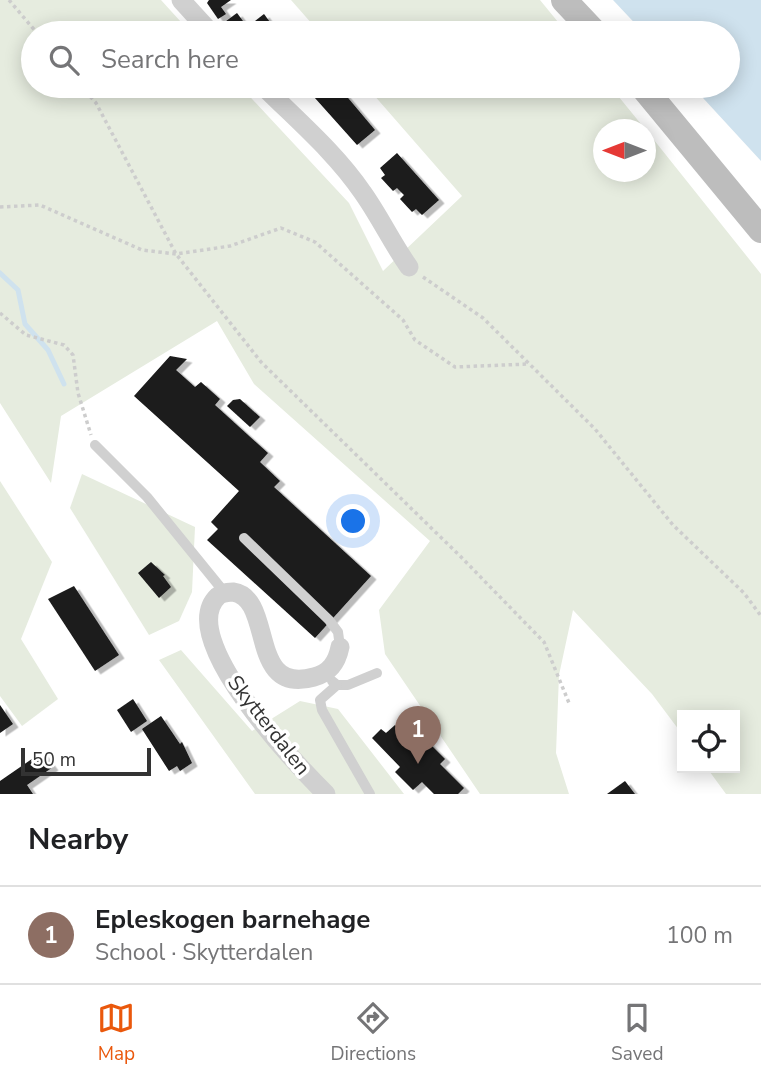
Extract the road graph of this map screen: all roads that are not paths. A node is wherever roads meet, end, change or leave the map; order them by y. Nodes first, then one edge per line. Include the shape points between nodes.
1 (181, 0) edge
2 (564, 0) edge
3 (200, 21) edge
4 (584, 21) edge
5 (275, 98) edge
6 (652, 98) edge
7 (761, 230) edge
8 (409, 267) road end
9 (95, 445) road end
10 (244, 538) dead end
11 (225, 593) junction
12 (340, 647) joint
13 (377, 673) dead end
14 (330, 680) junction
15 (326, 794) edge
16 (370, 794) edge

1 - 3 street
2 - 4 main road
5 - 8 street via 364,193
6 - 7 main road
9 - 11 lane via 147,497
10 - 12 lane via 329,620 338,632
11 - 14 street, Skytterdalen via 249,601 273,666 298,678
11 - 15 street, Skytterdalen via 210,609 208,625 216,652 270,733
12 - 14 street
13 - 14 lane via 348,685
14 - 16 lane via 320,700 322,710

